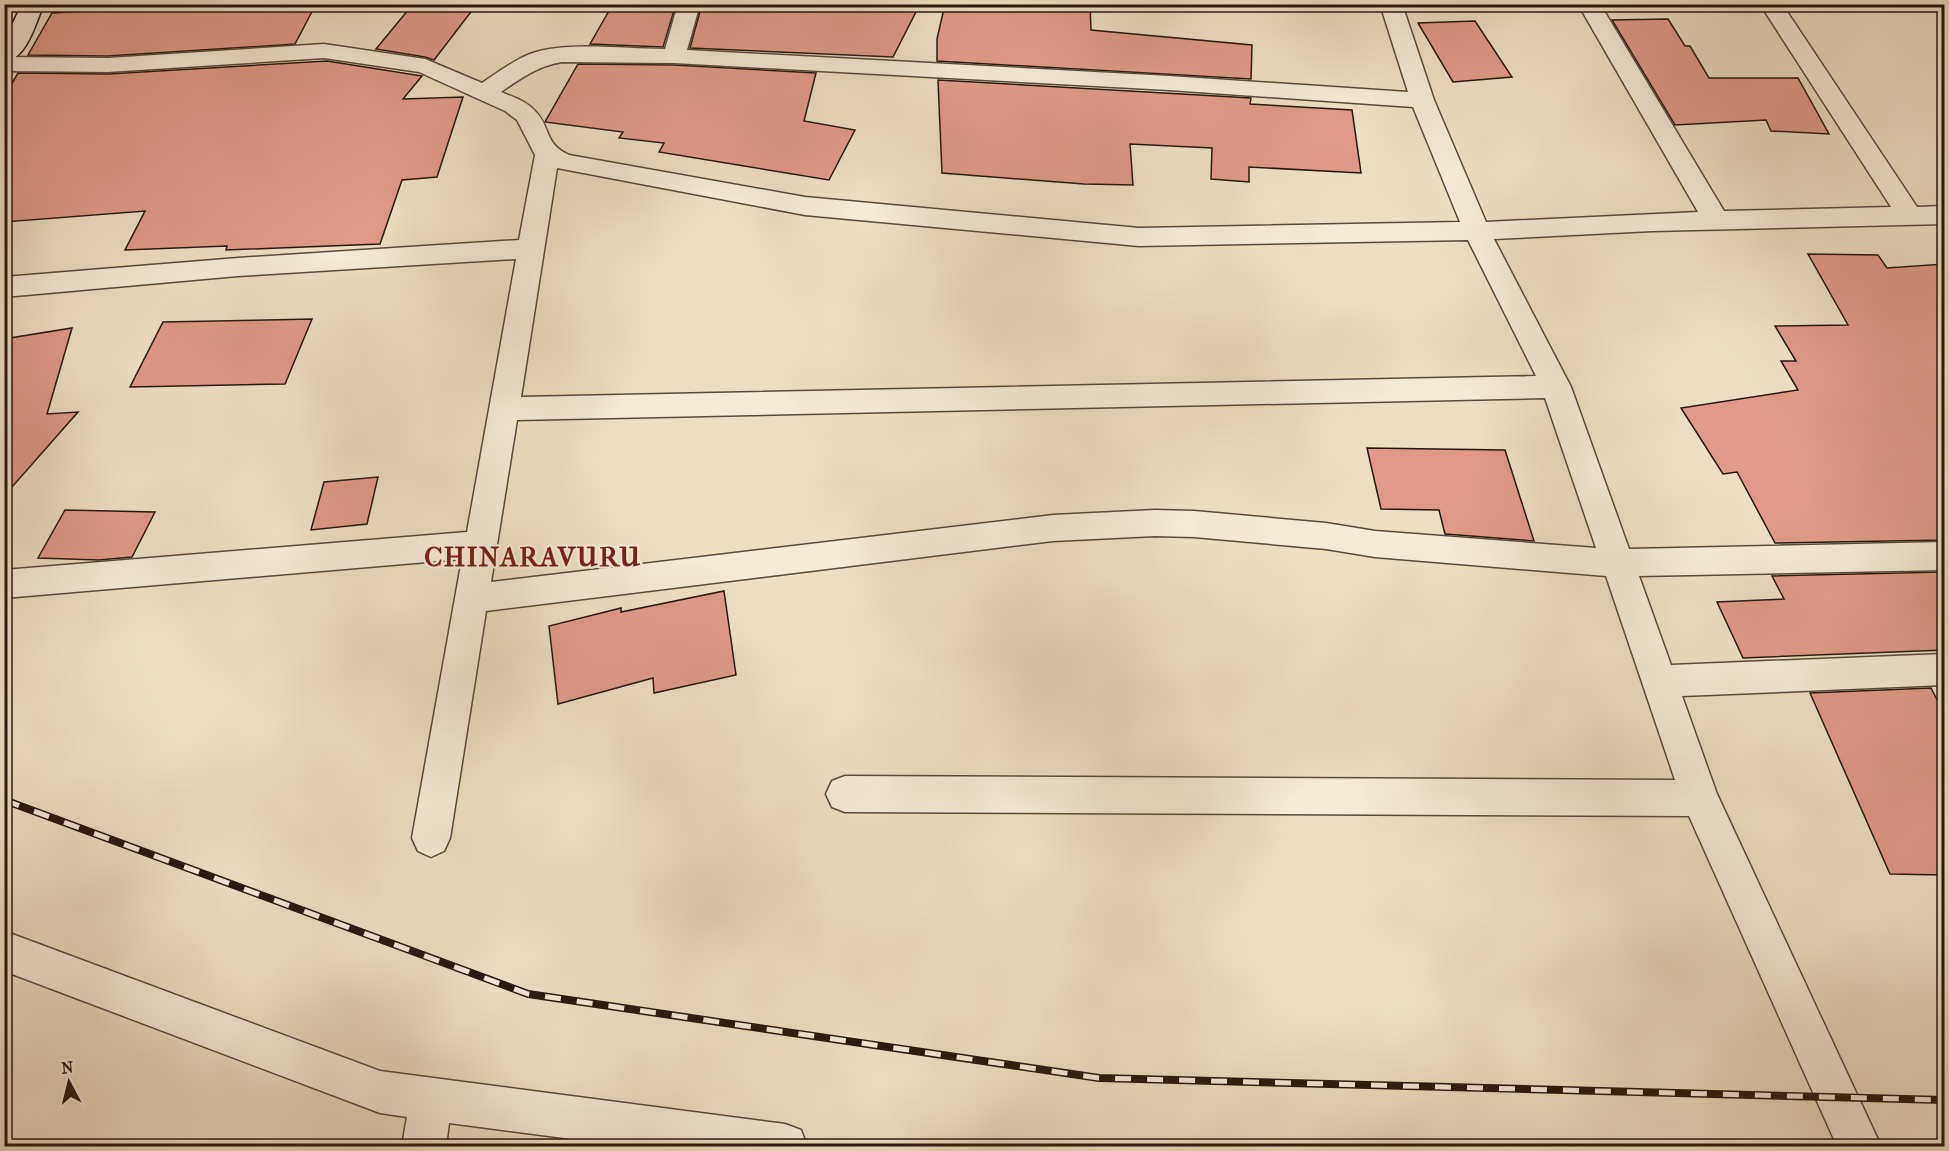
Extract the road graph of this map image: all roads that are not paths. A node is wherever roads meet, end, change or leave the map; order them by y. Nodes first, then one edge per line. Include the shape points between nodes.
1 (33, 4) edge
2 (689, 4) edge
3 (1392, 4) edge
4 (1589, 4) edge
5 (1771, 4) edge
6 (4, 56) edge
7 (674, 56) junction
8 (4, 64) edge
9 (484, 93) junction
10 (1422, 100) junction
11 (547, 155) junction
12 (1909, 215) junction
13 (1944, 215) edge
14 (1716, 220) junction
15 (1477, 231) junction
16 (530, 249) junction
17 (4, 287) edge
18 (1556, 387) junction
19 (503, 409) junction
20 (481, 544) junction
21 (1944, 556) edge
22 (1618, 563) junction
23 (4, 584) edge
24 (471, 599) junction
25 (1944, 669) edge
26 (1659, 681) junction
27 (845, 794) dead end
28 (1700, 798) junction
29 (431, 838) dead end
30 (4, 951) edge
31 (431, 1098) junction
32 (424, 1146) edge
33 (785, 1146) edge
34 (1859, 1146) edge

1 - 6 street via 16,43
2 - 7 street
3 - 10 street
4 - 14 street
5 - 12 street
7 - 9 street via 562,55 539,59
7 - 10 street
8 - 9 street via 108,65 324,51 425,66
9 - 11 street via 527,116
10 - 15 street
11 - 15 street via 564,162 805,206 1139,237
11 - 16 street
12 - 13 street
12 - 14 street
14 - 15 street
15 - 18 street
16 - 17 street via 238,267
16 - 19 street
18 - 19 street
18 - 22 street
19 - 20 street
20 - 23 street
20 - 24 street
21 - 22 street
22 - 24 street via 1155,523 1053,528
22 - 26 street
24 - 29 street
25 - 26 street
26 - 28 street
27 - 28 street
28 - 34 street
30 - 31 street via 380,1092
31 - 32 street
31 - 33 street

